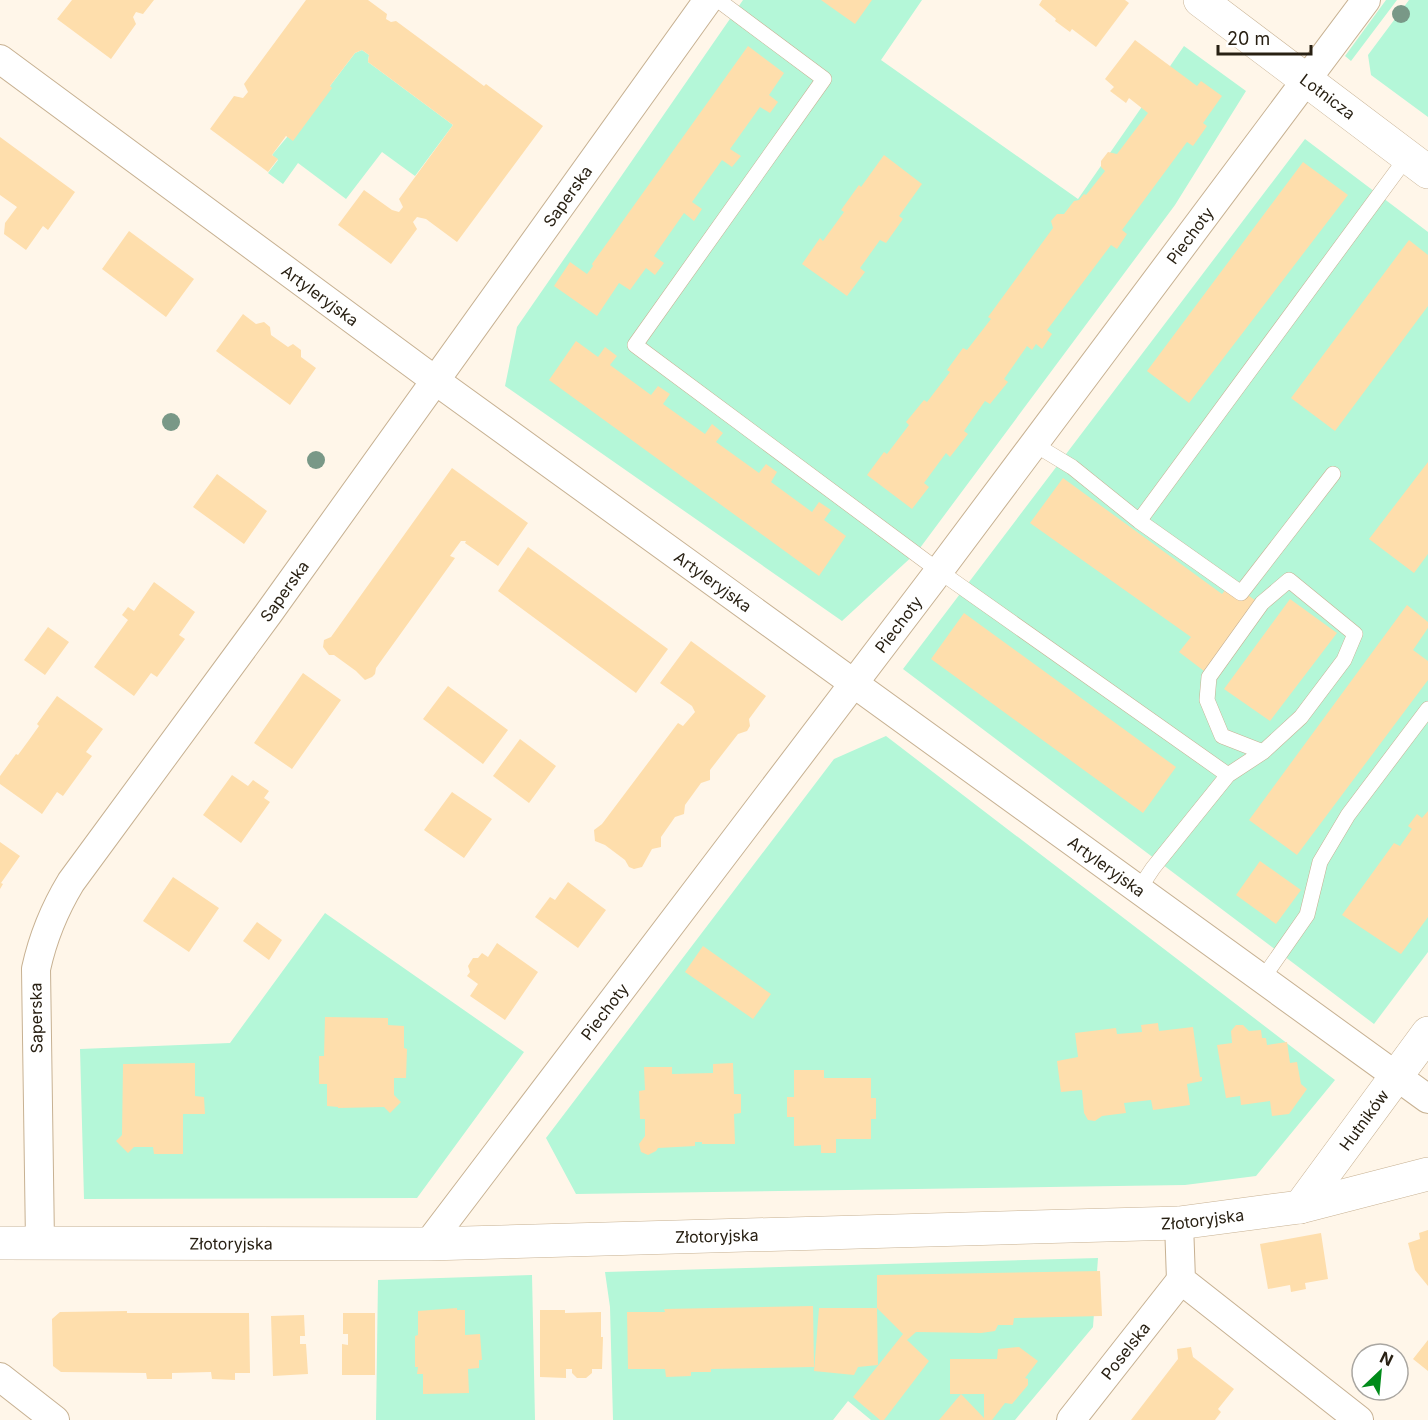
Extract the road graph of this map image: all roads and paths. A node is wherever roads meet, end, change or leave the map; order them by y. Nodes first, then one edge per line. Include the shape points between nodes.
1 (708, 0) edge
2 (718, 0) edge
3 (1200, 0) edge
4 (1366, 0) edge
5 (0, 59) edge
6 (1308, 80) junction
7 (1418, 164) edge
8 (436, 381) junction
9 (1034, 444) junction
10 (1333, 474) dead end
11 (1139, 521) junction
12 (939, 571) junction
13 (855, 682) junction
14 (1428, 709) edge
15 (1263, 752) junction
16 (1228, 775) junction
17 (1139, 889) junction
18 (1263, 978) junction
19 (1428, 1033) edge
20 (1396, 1075) junction
21 (1428, 1099) edge
22 (1428, 1173) edge
23 (1300, 1207) junction
24 (1179, 1223) junction
25 (40, 1242) junction
26 (0, 1243) edge
27 (428, 1244) junction
28 (1181, 1280) junction
29 (1, 1381) edge
30 (55, 1420) edge
31 (1071, 1420) edge
32 (1359, 1420) edge

1 - 8 street, Saperska
2 - 12 lane via 824,79 635,345
3 - 6 street, Lotnicza
4 - 6 street, Piechoty
5 - 8 street, Artyleryjska
6 - 7 street, Lotnicza
6 - 9 street, Piechoty
7 - 11 lane
8 - 13 street, Artyleryjska
8 - 25 street, Saperska via 71,882 56,908 36,969
9 - 11 lane via 1072,467
9 - 12 street, Piechoty
10 - 11 lane via 1241,593
12 - 13 street, Piechoty
12 - 16 lane
13 - 17 street, Artyleryjska
13 - 27 street, Piechoty
14 - 18 lane via 1348,815 1320,862 1307,915
15 - 15 lane via 1300,717 1344,660 1355,634 1289,580 1262,603 1209,677 1207,700 1222,736
15 - 16 lane
16 - 17 lane
17 - 18 street, Artyleryjska
18 - 20 street, Artyleryjska
19 - 20 street, Hutników
20 - 21 street, Artyleryjska
20 - 23 street, Hutników
22 - 23 street, Złotoryjska
23 - 24 street, Złotoryjska
24 - 27 street, Złotoryjska
24 - 28 street
25 - 26 street, Złotoryjska
25 - 27 street, Złotoryjska
28 - 31 street, Poselska
28 - 32 street
29 - 30 street

